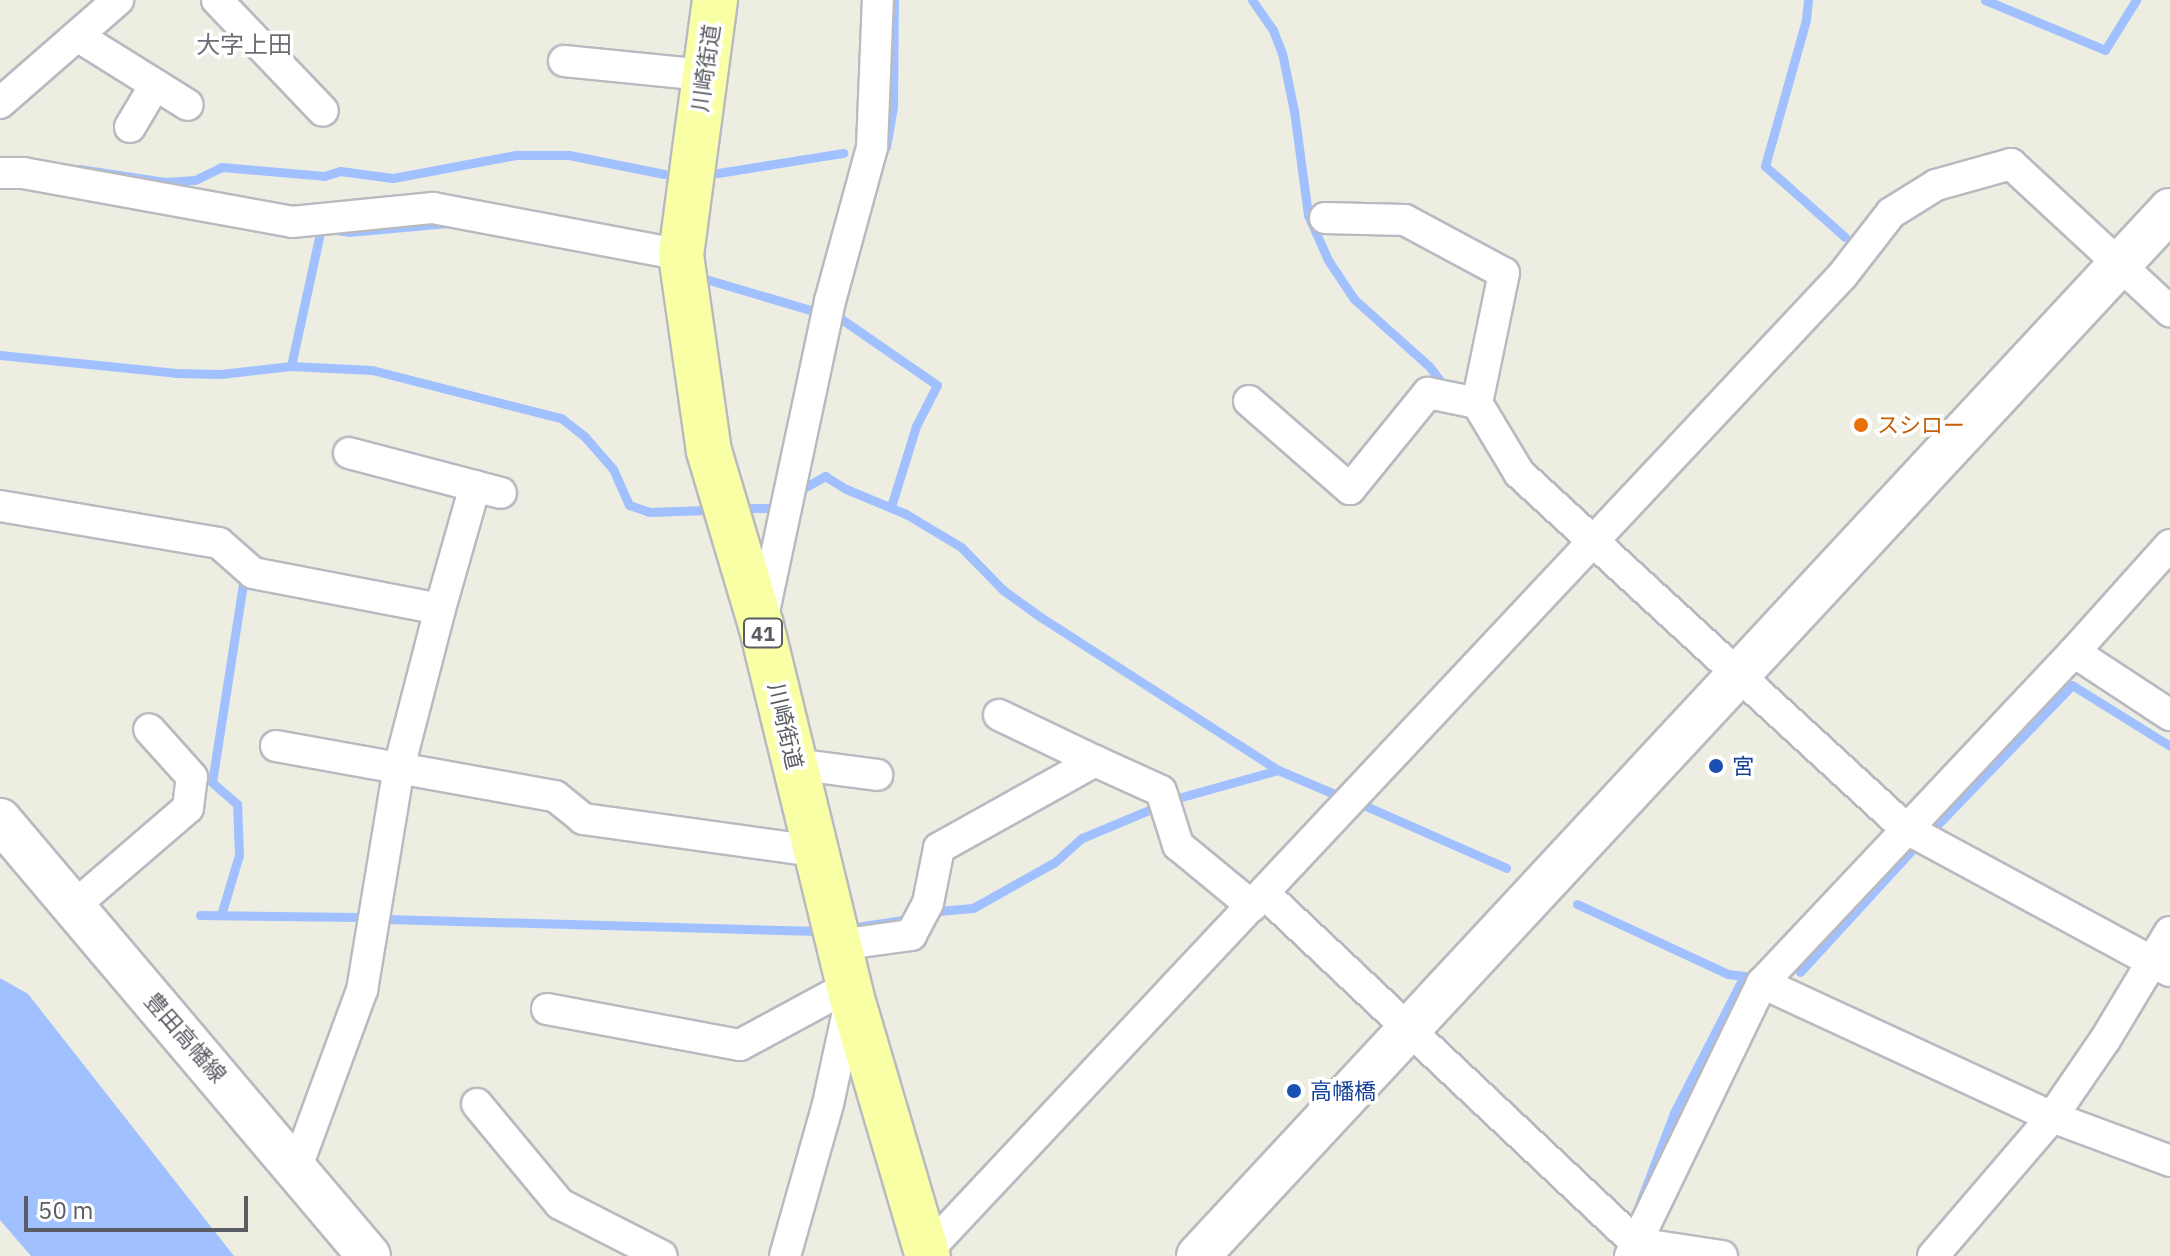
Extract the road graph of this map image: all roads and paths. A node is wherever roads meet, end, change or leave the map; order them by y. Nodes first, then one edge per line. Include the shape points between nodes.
1 (118, 0) edge
2 (217, 0) edge
3 (715, 0) edge
4 (878, 0) edge
5 (79, 37) junction
6 (564, 61) dead end
7 (704, 75) junction
8 (155, 85) junction
9 (0, 103) edge
10 (188, 105) dead end
11 (323, 111) dead end
12 (130, 127) dead end
13 (0, 173) edge
14 (2170, 210) edge
15 (1325, 218) dead end
16 (681, 255) junction
17 (2120, 265) junction
18 (2170, 311) edge
19 (1249, 401) dead end
20 (1477, 403) junction
21 (349, 453) dead end
22 (0, 506) edge
23 (1594, 541) junction
24 (2170, 545) edge
25 (440, 609) junction
26 (761, 625) junction
27 (2074, 652) junction
28 (1740, 676) junction
29 (999, 715) dead end
30 (2170, 715) edge
31 (149, 729) dead end
32 (276, 746) dead end
33 (1095, 761) junction
34 (795, 764) junction
35 (399, 767) junction
36 (877, 775) dead end
37 (0, 820) edge
38 (1905, 828) junction
39 (815, 851) junction
40 (1258, 899) junction
41 (74, 906) junction
42 (2170, 932) edge
43 (2162, 967) edge
44 (846, 976) junction
45 (1762, 983) junction
46 (547, 1009) dead end
47 (1410, 1028) junction
48 (477, 1104) dead end
49 (2052, 1117) junction
50 (2170, 1161) edge
51 (297, 1167) junction
52 (1633, 1249) edge
53 (927, 1253) edge
54 (369, 1256) edge
55 (662, 1256) edge
56 (785, 1256) edge
57 (1198, 1256) edge
58 (1722, 1256) edge
59 (1933, 1256) edge

1 - 5 street
2 - 11 street
3 - 7 main road, 川崎街道 / 41
4 - 26 street via 872,147 830,301
5 - 8 street
5 - 9 street
6 - 7 street
7 - 16 main road, 川崎街道 / 41
8 - 10 street
8 - 12 street
13 - 16 street via 292,222 433,208
14 - 17 street
15 - 20 street via 1405,220 1504,273
16 - 26 main road, 川崎街道 / 41 via 709,451
17 - 18 street
17 - 23 street via 2011,164 1936,185 1891,213 1842,276
17 - 28 street
19 - 20 street via 1350,489 1428,393
20 - 23 street via 1519,473
21 - 25 street via 488,489
22 - 25 street via 219,543 253,573
23 - 28 street
23 - 40 street
24 - 27 street
25 - 35 street
26 - 34 main road, 川崎街道 / 41
27 - 30 street
27 - 38 street
28 - 38 street
28 - 47 street
29 - 33 street
31 - 41 street via 192,777 188,808
32 - 35 street
33 - 40 street via 1161,791 1178,845
33 - 44 street via 939,848 928,903 911,935
34 - 36 street
34 - 39 main road, 川崎街道 / 41
35 - 39 street via 555,796 583,819
35 - 51 street via 362,990
37 - 41 street, 豊田高幡線
38 - 43 street
38 - 45 street
39 - 44 main road, 川崎街道 / 41
40 - 47 street
40 - 53 street
41 - 51 street, 豊田高幡線
42 - 43 street
43 - 49 street
44 - 46 street via 740,1045
44 - 53 main road, 川崎街道 / 41
44 - 56 street via 828,1104
45 - 49 street
45 - 52 street
47 - 52 street
47 - 57 street
48 - 55 street via 560,1204
49 - 50 street
49 - 59 street
51 - 54 street, 豊田高幡線
52 - 58 street

